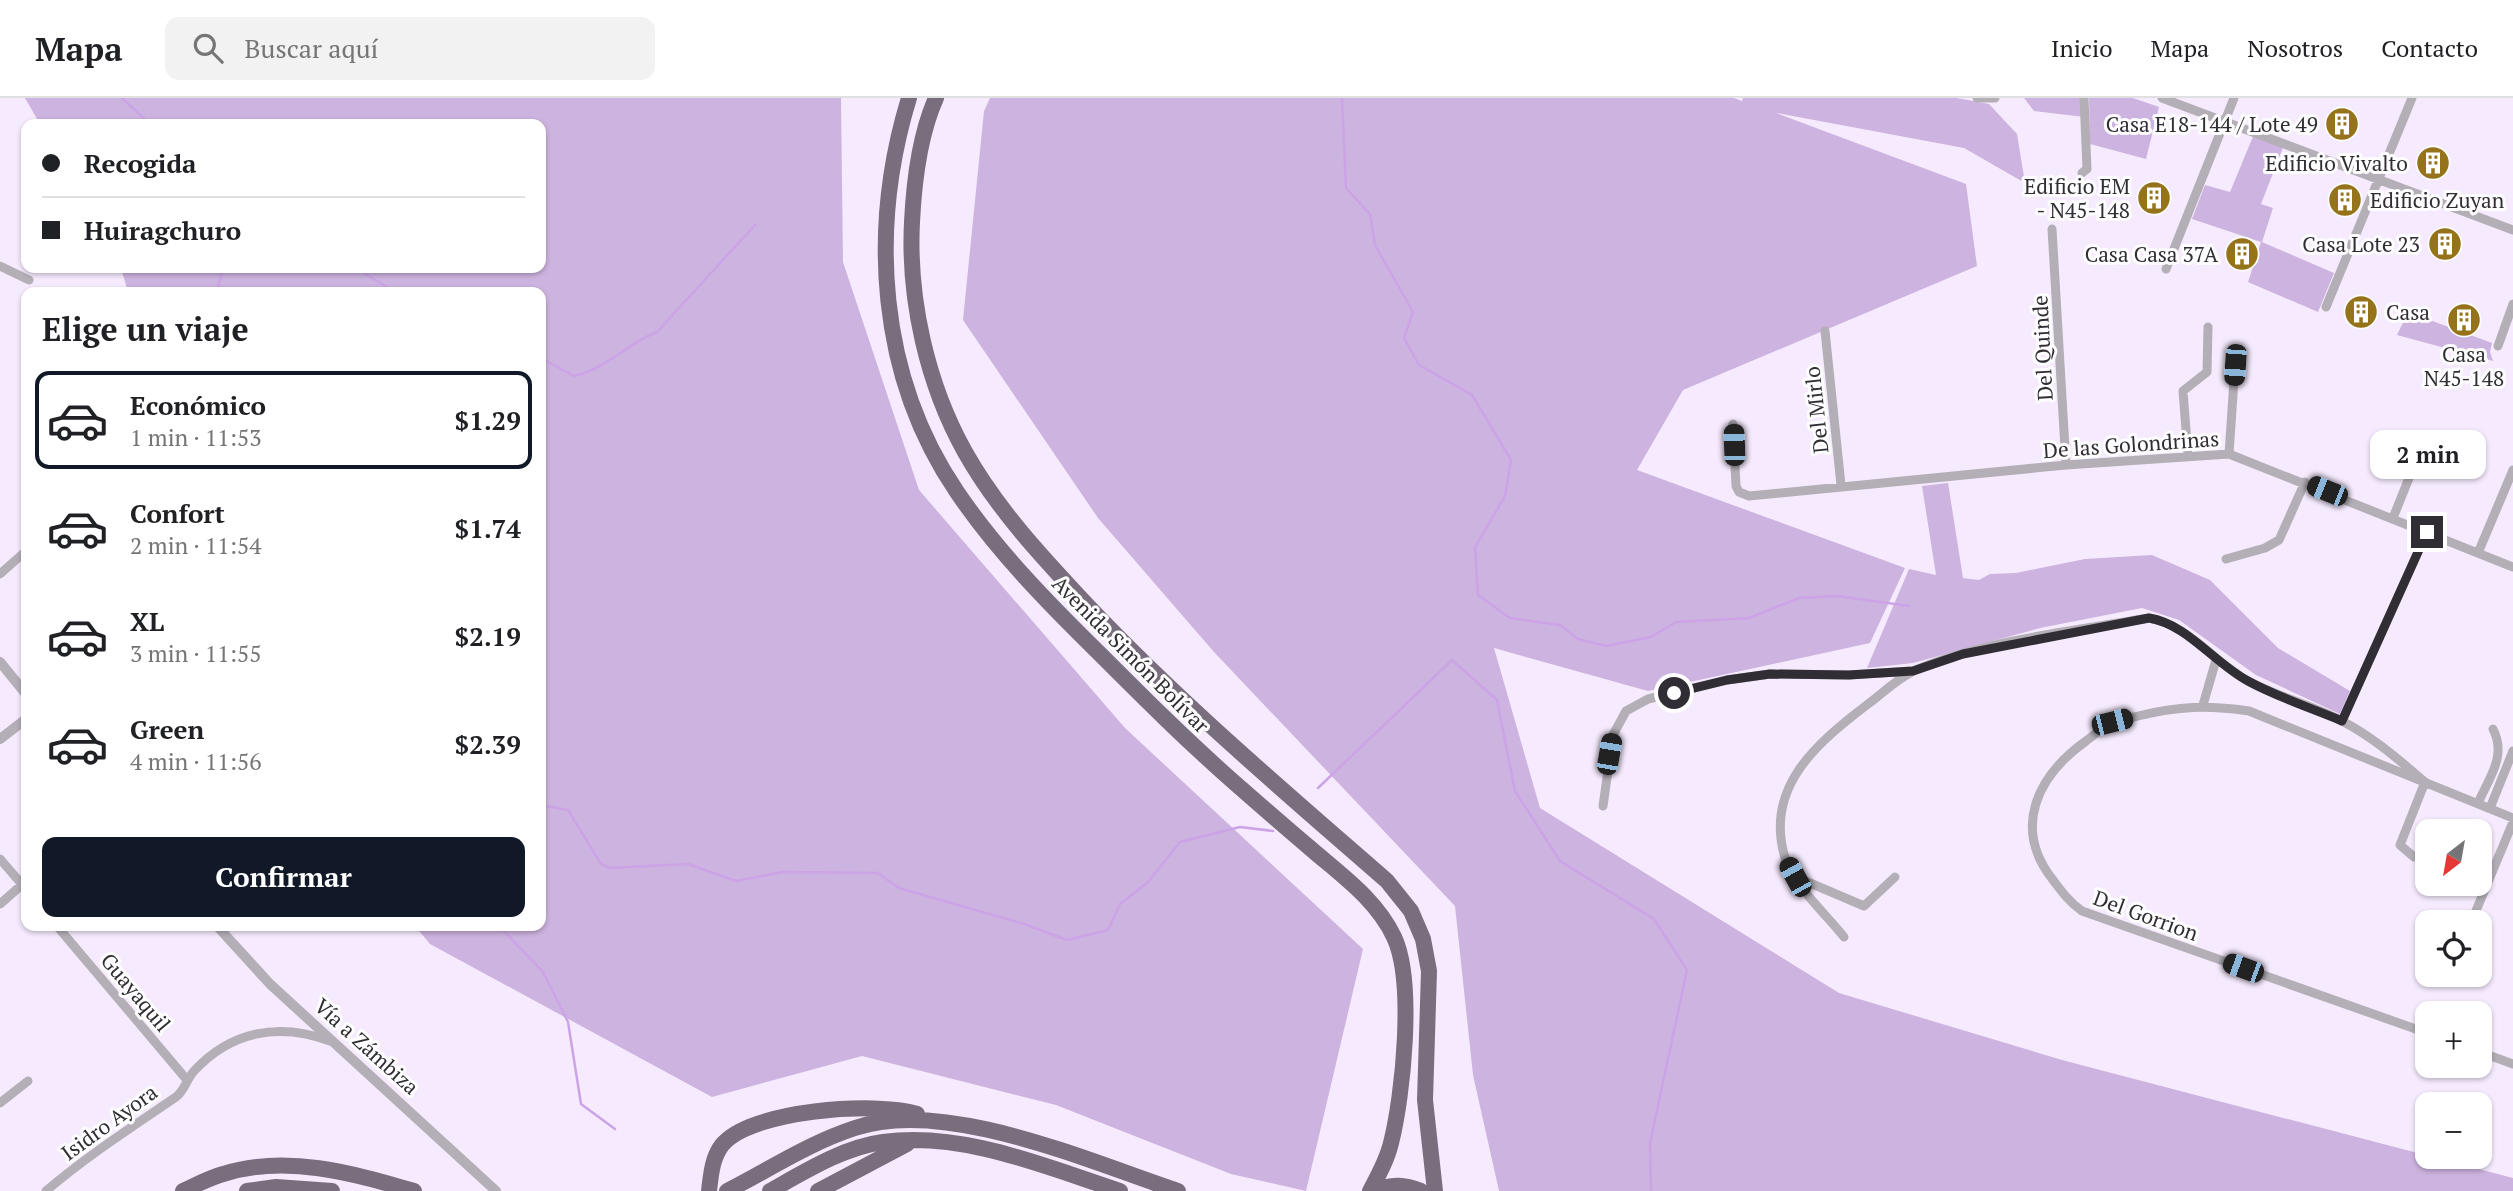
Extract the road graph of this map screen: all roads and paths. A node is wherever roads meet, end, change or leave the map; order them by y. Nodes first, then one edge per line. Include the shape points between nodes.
1 (909, 98) edge
2 (936, 98) edge
3 (1977, 98) edge
4 (1996, 98) edge
5 (2084, 98) edge
6 (2162, 98) edge
7 (2234, 98) edge
8 (2412, 98) edge
9 (2225, 121) junction
10 (2082, 173) dead end
11 (2379, 180) junction
12 (2052, 229) dead end
13 (2513, 230) edge
14 (0, 267) edge
15 (2165, 269) dead end
16 (29, 280) dead end
17 (2513, 304) edge
18 (2326, 307) dead end
19 (2207, 327) dead end
20 (1825, 331) dead end
21 (2498, 346) dead end
22 (2235, 365) dead end
23 (1733, 424) dead end
24 (2421, 448) dead end
25 (2229, 454) junction
26 (2188, 456) junction
27 (2066, 465) junction
28 (2513, 470) edge
29 (2305, 482) junction
30 (1841, 485) junction
31 (2393, 518) junction
32 (2427, 532) junction
33 (2478, 553) junction
34 (21, 555) edge
35 (2226, 559) dead end
36 (2513, 567) edge
37 (0, 574) edge
38 (2216, 660) junction
39 (0, 663) edge
40 (1913, 671) junction
41 (21, 688) edge
42 (2203, 705) junction
43 (2342, 721) junction
44 (21, 723) edge
45 (2493, 729) dead end
46 (0, 739) edge
47 (2513, 751) edge
48 (2426, 782) junction
49 (2478, 803) junction
50 (1603, 806) dead end
51 (2490, 808) junction
52 (2513, 820) edge
53 (2414, 857) dead end
54 (0, 859) edge
55 (1795, 877) junction
56 (1895, 877) dead end
57 (21, 881) edge
58 (21, 888) edge
59 (0, 904) edge
60 (2476, 910) edge
61 (61, 931) edge
62 (222, 931) edge
63 (1844, 937) dead end
64 (2415, 1030) edge
65 (338, 1044) junction
66 (2492, 1056) edge
67 (2513, 1064) edge
68 (187, 1080) junction
69 (28, 1081) dead end
70 (0, 1102) edge
71 (929, 1120) junction
72 (912, 1141) junction
73 (729, 1190) edge
74 (46, 1191) edge
75 (183, 1191) edge
76 (247, 1191) edge
77 (332, 1191) edge
78 (414, 1191) edge
79 (496, 1191) edge
80 (709, 1191) edge
81 (770, 1191) edge
82 (818, 1191) edge
83 (1120, 1191) edge
84 (1178, 1191) edge
85 (1370, 1191) edge
86 (1376, 1191) edge
87 (1421, 1191) edge
88 (1435, 1191) edge

1 - 85 highway, Avenida Simón Bolívar via 887,201 884,257 889,320 905,384 956,491 1053,608 1197,750 1366,896 1395,937 1407,996 1404,1042 1391,1145
2 - 88 highway, Avenida Simón Bolívar via 917,164 910,257 917,321 964,450 1036,550 1154,676 1387,881 1411,911 1429,971 1424,1100
3 - 4 street
5 - 10 street via 2087,169
6 - 9 street
7 - 9 street
8 - 11 street
9 - 11 street
9 - 15 street
11 - 13 street
11 - 18 street
12 - 27 street, Del Quinde
14 - 16 street
17 - 21 street
19 - 26 street via 2207,372 2183,391
20 - 30 street, Del Mirlo
22 - 25 street
23 - 30 street, De las Golondrinas via 1739,492 1749,496
24 - 31 street
25 - 26 street, De las Golondrinas
25 - 29 street, De las Golondrinas
26 - 27 street, De las Golondrinas
27 - 30 street, De las Golondrinas
28 - 33 street
29 - 31 street, De las Golondrinas
29 - 35 street via 2279,540
31 - 32 street, De las Golondrinas
32 - 33 street, De las Golondrinas
32 - 43 street
33 - 36 street, De las Golondrinas
34 - 37 street
38 - 40 street via 2173,625 2149,618 1963,654
38 - 42 street
38 - 43 street via 2260,687
39 - 41 street
40 - 50 street via 1770,674 1648,699 1626,711 1613,735
40 - 55 street via 1819,743 1789,786 1781,817 1782,840
42 - 48 street, Del Gorrion via 2249,711
42 - 64 street, Del Gorrion via 2112,722 2064,756 2042,787 2034,808 2033,843 2040,864 2082,911
43 - 48 street
44 - 46 street
45 - 49 street via 2500,755
47 - 51 street
48 - 49 street, Del Gorrion
48 - 53 street via 2400,845
49 - 51 street, Del Gorrion
51 - 52 street, Del Gorrion
52 - 60 street
54 - 57 street
55 - 56 street via 1864,906
55 - 63 street
58 - 59 street
61 - 68 street, Guayaquil
62 - 65 street, Vía a Zámbiza via 270,984
65 - 68 street, Isidro Ayora via 303,1032 273,1030 215,1052
65 - 79 street, Vía a Zámbiza
66 - 67 street
68 - 74 street, Isidro Ayora via 180,1094
69 - 70 street
71 - 73 highway via 857,1127 804,1148
71 - 80 highway via 905,1110 859,1107 766,1121 736,1133 723,1144 715,1157
71 - 84 highway via 974,1125
72 - 81 highway via 853,1150
72 - 82 highway
72 - 83 highway via 1011,1156
75 - 78 highway via 223,1174 269,1165 307,1166
76 - 77 highway via 276,1187
86 - 87 highway via 1404,1185

